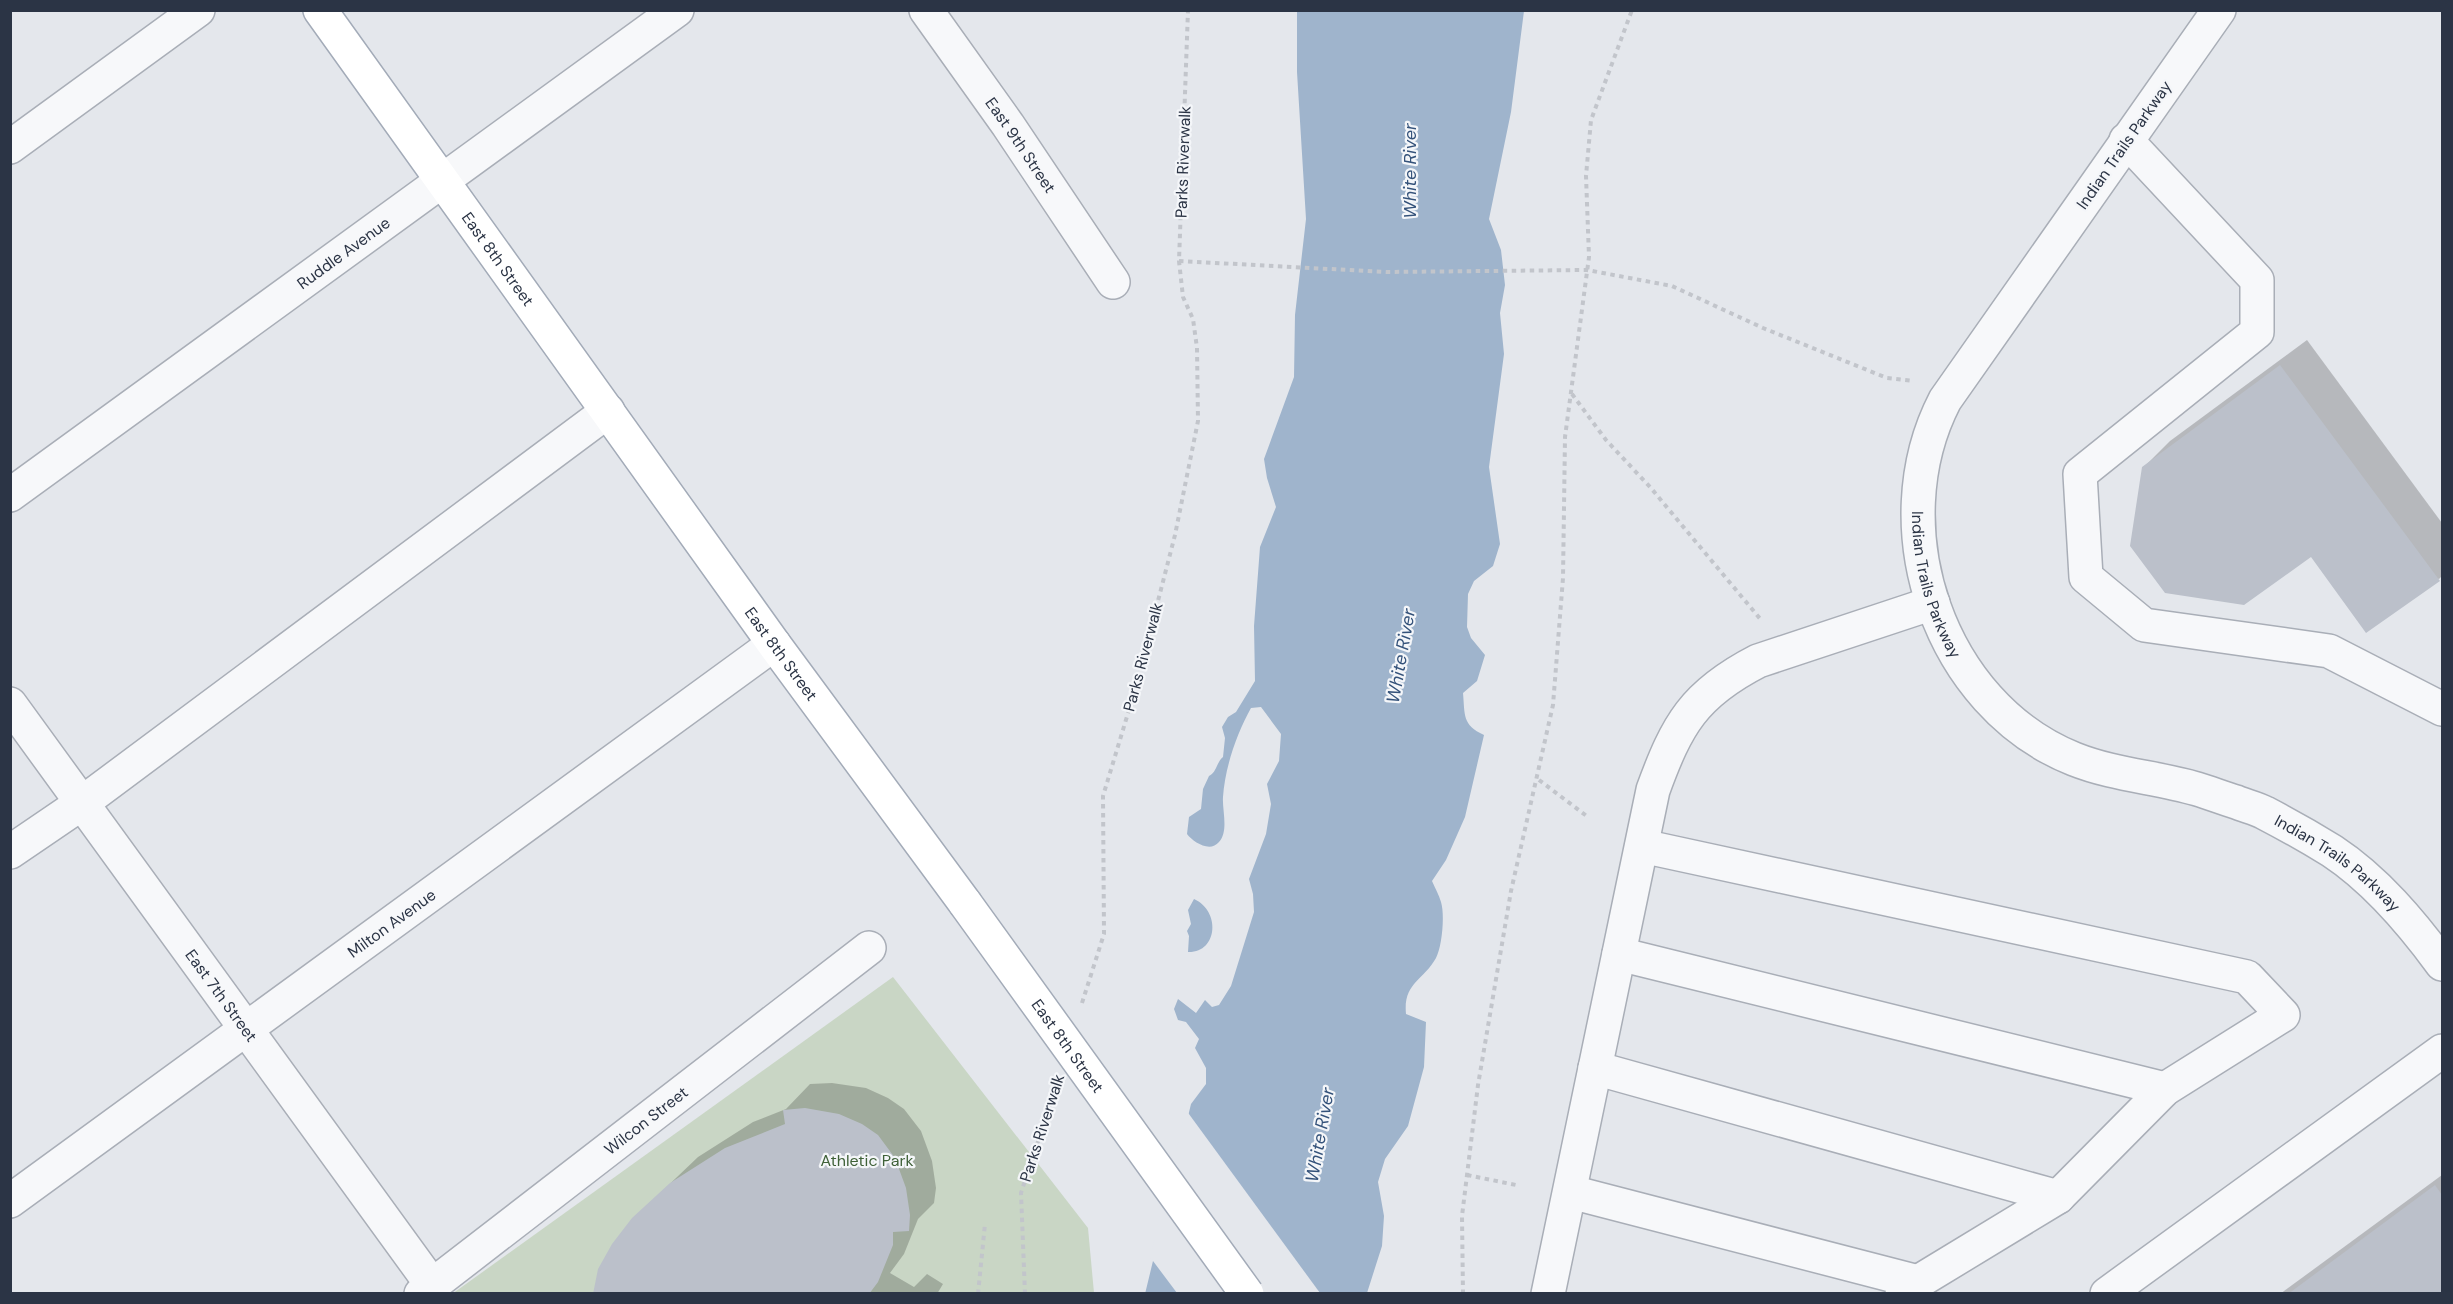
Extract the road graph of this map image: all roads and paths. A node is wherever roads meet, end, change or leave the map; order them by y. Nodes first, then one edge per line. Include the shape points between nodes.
1 (198, 10) edge
2 (320, 10) edge
3 (1188, 10) edge
4 (1632, 10) edge
5 (2219, 10) edge
6 (926, 11) edge
7 (659, 16) edge
8 (2126, 141) junction
9 (10, 147) edge
10 (443, 180) junction
11 (1179, 261) junction
12 (1587, 270) junction
13 (1113, 282) dead end
14 (1956, 385) junction
15 (1572, 394) junction
16 (608, 411) junction
17 (10, 495) edge
18 (1933, 603) junction
19 (774, 644) junction
20 (1788, 652) junction
21 (10, 704) edge
22 (2442, 709) edge
23 (1539, 780) dead end
24 (82, 803) junction
25 (1588, 817) dead end
26 (1641, 846) junction
27 (10, 852) edge
28 (869, 948) dead end
29 (1619, 954) junction
30 (2442, 964) edge
31 (1080, 1011) dead end
32 (246, 1029) junction
33 (2442, 1051) edge
34 (1595, 1068) junction
35 (1056, 1087) dead end
36 (2166, 1089) junction
37 (1467, 1175) junction
38 (1516, 1185) dead end
39 (1571, 1192) junction
40 (2058, 1197) junction
41 (10, 1201) edge
42 (985, 1224) dead end
43 (427, 1289) edge
44 (1911, 1290) edge
45 (978, 1293) edge
46 (1025, 1293) edge
47 (1247, 1293) edge
48 (1463, 1293) edge
49 (1548, 1293) edge
50 (2108, 1293) edge

1 - 9 street
2 - 10 main road, East 8th Street
3 - 11 path, Parks Riverwalk
4 - 12 path via 1591,120 1586,176
5 - 8 street, Indian Trails Parkway
6 - 13 street, East 9th Street
7 - 10 street, Ruddle Avenue
8 - 14 street, Indian Trails Parkway
8 - 22 street via 2257,280 2257,332 2080,474 2086,577 2144,624 2329,651
10 - 16 main road, East 8th Street
10 - 17 street, Ruddle Avenue
11 - 12 path via 1386,272
11 - 31 path, Parks Riverwalk via 1183,297 1193,319 1197,348 1198,421 1175,535 1103,796 1104,934
12 - 14 path via 1671,286 1887,378
12 - 15 path
14 - 18 street, Indian Trails Parkway via 1933,426 1923,460 1917,507 1919,540
15 - 20 path via 1606,440 1650,486
15 - 37 path via 1565,437 1563,578 1553,705 1511,891
16 - 19 main road, East 8th Street
16 - 24 street
18 - 20 street
18 - 30 street, Indian Trails Parkway via 1947,641 1980,688 2031,735 2072,758 2105,770 2197,789 2263,812 2334,852 2378,889 2418,931
19 - 32 street, Milton Avenue
19 - 47 main road, East 8th Street, bridge
20 - 26 street via 1733,674 1686,716 1669,746 1653,790
21 - 24 street, East 7th Street
23 - 25 path
24 - 27 street
24 - 32 street, East 7th Street
26 - 29 street
26 - 36 street via 2247,977 2283,1015
28 - 43 street, Wilcon Street
29 - 34 street
29 - 36 street
32 - 41 street, Milton Avenue
32 - 43 street, East 7th Street
33 - 50 street
34 - 39 street
34 - 40 street
35 - 46 path, Parks Riverwalk via 1021,1193
36 - 40 street
37 - 38 path
37 - 48 path via 1462,1216
39 - 44 street
39 - 49 street
40 - 44 street
42 - 45 path

